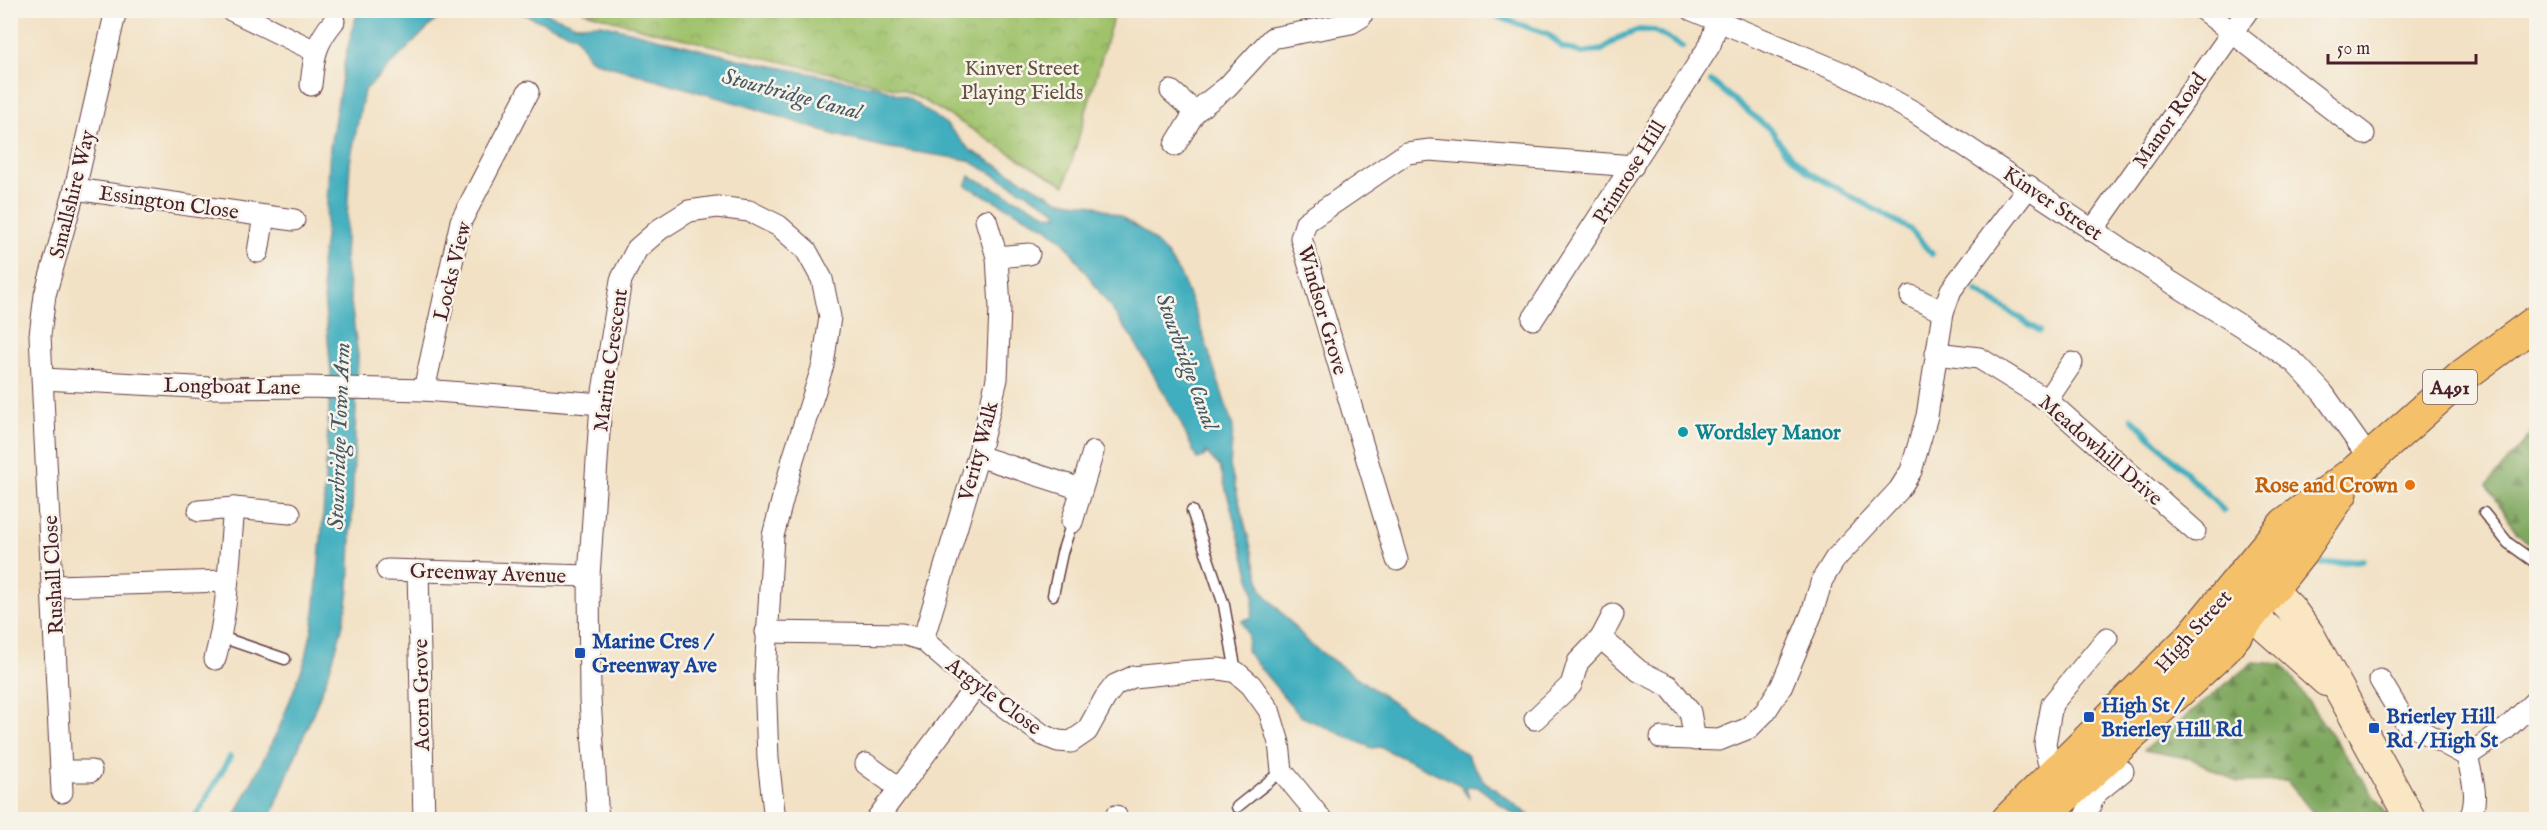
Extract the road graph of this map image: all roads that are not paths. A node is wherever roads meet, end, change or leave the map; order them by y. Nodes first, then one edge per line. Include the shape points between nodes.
1 (116, 10) edge
2 (231, 10) edge
3 (1363, 10) edge
4 (1692, 10) edge
5 (2203, 10) edge
6 (2248, 10) edge
7 (1718, 20) junction
8 (334, 21) dead end
9 (2231, 32) junction
10 (315, 51) junction
11 (311, 85) dead end
12 (1171, 91) dead end
13 (528, 92) dead end
14 (1196, 112) junction
15 (2364, 134) dead end
16 (1175, 145) dead end
17 (1633, 166) junction
18 (2029, 186) junction
19 (75, 189) junction
20 (264, 216) junction
21 (294, 220) dead end
22 (986, 220) dead end
23 (2092, 231) junction
24 (258, 252) dead end
25 (1029, 254) dead end
26 (998, 257) junction
27 (1911, 296) dead end
28 (1943, 312) junction
29 (1533, 320) dead end
30 (2536, 322) edge
31 (1936, 353) junction
32 (2072, 363) dead end
33 (43, 379) junction
34 (424, 390) junction
35 (2047, 400) junction
36 (601, 404) junction
37 (1093, 452) dead end
38 (978, 456) junction
39 (2362, 465) junction
40 (1081, 489) junction
41 (234, 508) junction
42 (199, 511) dead end
43 (1192, 511) dead end
44 (290, 513) dead end
45 (2484, 513) dead end
46 (1072, 522) joint
47 (2195, 531) dead end
48 (1397, 560) dead end
49 (2536, 563) edge
50 (387, 570) dead end
51 (418, 571) junction
52 (589, 576) junction
53 (226, 581) junction
54 (2237, 581) junction
55 (54, 586) junction
56 (2272, 590) junction
57 (1053, 595) dead end
58 (1613, 615) dead end
59 (2252, 615) junction
60 (766, 632) junction
61 (221, 637) junction
62 (1601, 638) junction
63 (2107, 638) dead end
64 (923, 639) junction
65 (215, 659) dead end
66 (285, 659) dead end
67 (1676, 671) dead end
68 (1236, 672) junction
69 (2380, 680) dead end
70 (976, 686) junction
71 (2339, 693) junction
72 (2536, 700) edge
73 (1683, 704) junction
74 (1535, 719) dead end
75 (1661, 738) dead end
76 (1695, 740) junction
77 (2467, 756) junction
78 (866, 764) dead end
79 (91, 771) dead end
80 (1282, 771) junction
81 (899, 788) junction
82 (2069, 795) edge
83 (1237, 807) dead end
84 (2021, 817) edge
85 (424, 819) edge
86 (598, 819) edge
87 (775, 819) edge
88 (876, 819) edge
89 (1322, 819) edge
90 (2411, 819) edge
91 (2469, 819) edge

1 - 19 street, Smallshire Way
2 - 10 street
3 - 14 street via 1361,17 1351,23 1272,38 1227,87
4 - 7 street, Kinver Street
5 - 9 street
6 - 9 street, Manor Road
7 - 17 street, Primrose Hill via 1710,45
7 - 18 street, Kinver Street via 1863,84
8 - 10 street
9 - 15 street
9 - 23 street, Manor Road
10 - 11 street
12 - 14 street
13 - 34 street, Locks View via 461,221
14 - 16 street
17 - 29 street, Primrose Hill
17 - 48 street, Windsor Grove via 1430,150 1407,153 1306,222 1301,238
18 - 23 street, Kinver Street
18 - 28 street via 1951,290
19 - 20 street, Essington Close
19 - 33 street, Smallshire Way via 45,295 40,336
20 - 21 street, Essington Close
20 - 24 street, Essington Close
22 - 26 street, Verity Walk
23 - 39 street, Kinver Street via 2295,363 2323,393
25 - 26 street
26 - 38 street, Verity Walk via 997,379
27 - 28 street
28 - 31 street
30 - 39 highway, High Street / A491 via 2465,374
31 - 35 street, Meadowhill Drive via 1979,358
31 - 76 street via 1927,416 1911,471 1899,490 1835,559 1822,580 1781,687 1749,728 1719,740
32 - 35 street
33 - 34 street, Longboat Lane via 213,388
33 - 55 street, Rushall Close
34 - 36 street, Longboat Lane
35 - 47 street, Meadowhill Drive
36 - 52 street, Marine Crescent
36 - 60 street, Marine Crescent via 621,280 637,249 660,229 689,212 717,207 749,211 779,226 806,250 822,279 830,317 823,365 773,536
37 - 40 street
38 - 40 street
38 - 64 street, Verity Walk
39 - 54 highway, High Street / A491 via 2285,524
39 - 56 highway, High Street / A491
40 - 46 street
41 - 42 street
41 - 44 street
41 - 53 street
43 - 68 lane via 1224,606
45 - 49 lane via 2508,543
46 - 57 lane
50 - 51 street, Greenway Avenue
51 - 52 street, Greenway Avenue
51 - 85 street, Acorn Grove
52 - 86 street, Marine Crescent via 590,699
53 - 55 street
53 - 61 street
54 - 56 main road
54 - 59 main road
54 - 82 highway, High Street / A491
55 - 79 street, Rushall Close via 61,781
56 - 59 highway, High Street / A491
56 - 71 main road via 2309,634
58 - 62 street
59 - 71 main road
59 - 82 highway, High Street / A491 via 2116,763
60 - 64 street via 902,634
60 - 87 street, Marine Crescent via 768,759
61 - 65 street
61 - 66 lane
62 - 73 street via 1639,670 1669,686
62 - 74 street via 1578,662 1571,685
63 - 82 street via 2052,704 2045,744 2048,761
64 - 70 street, Argyle Close
67 - 73 street
68 - 70 street, Argyle Close via 1219,669 1133,677 1115,685 1087,731 1071,742 1042,735
68 - 80 street via 1269,710
69 - 77 street via 2406,723
70 - 81 street
71 - 90 main road
72 - 77 street via 2506,729
73 - 76 street via 1690,712
75 - 76 street
77 - 91 street via 2476,791
78 - 81 street
80 - 83 lane
80 - 89 street
81 - 88 street
82 - 84 highway, High Street / A491

